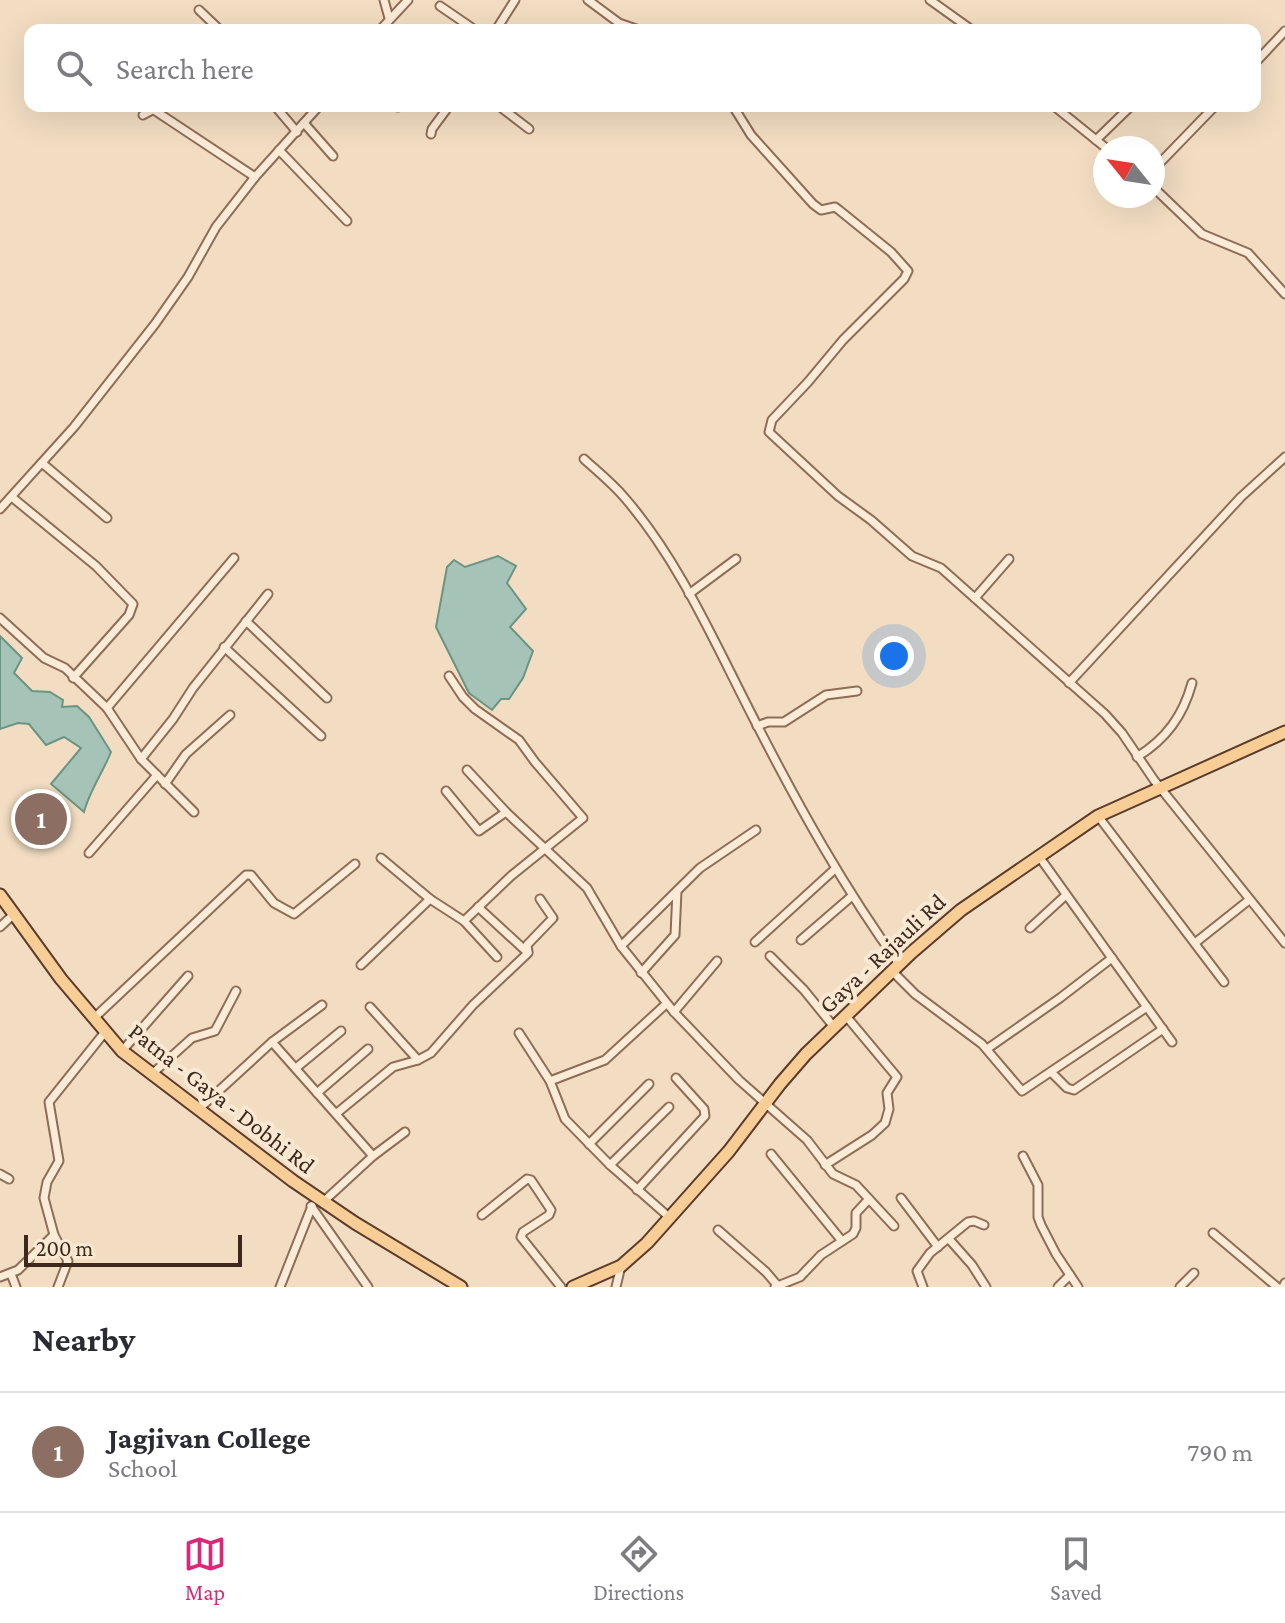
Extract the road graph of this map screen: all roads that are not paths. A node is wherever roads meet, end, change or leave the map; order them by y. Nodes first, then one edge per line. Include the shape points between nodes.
1 (384, 0) edge
2 (408, 0) edge
3 (515, 0) edge
4 (588, 0) edge
5 (930, 0) edge
6 (440, 6) dead end
7 (199, 10) dead end
8 (389, 18) junction
9 (214, 24) edge
10 (384, 24) edge
11 (466, 24) edge
12 (500, 24) edge
13 (622, 24) edge
14 (964, 24) edge
15 (1285, 31) edge
16 (1261, 57) edge
17 (149, 112) edge
18 (165, 112) edge
19 (280, 112) edge
20 (314, 112) edge
21 (445, 112) edge
22 (507, 112) edge
23 (737, 112) edge
24 (1061, 112) edge
25 (1125, 112) edge
26 (1209, 112) edge
27 (143, 115) dead end
28 (304, 123) junction
29 (529, 129) dead end
30 (297, 132) junction
31 (431, 134) dead end
32 (1100, 136) edge
33 (1093, 138) edge
34 (279, 150) junction
35 (333, 156) dead end
36 (1165, 158) edge
37 (255, 177) junction
38 (1165, 199) edge
39 (347, 221) dead end
40 (1285, 294) edge
41 (1285, 457) edge
42 (584, 459) dead end
43 (42, 463) junction
44 (13, 498) junction
45 (0, 509) edge
46 (107, 518) dead end
47 (234, 558) dead end
48 (736, 559) dead end
49 (1009, 559) dead end
50 (268, 594) dead end
51 (689, 594) junction
52 (975, 598) junction
53 (0, 618) edge
54 (246, 621) junction
55 (224, 647) junction
56 (449, 676) dead end
57 (73, 678) junction
58 (1069, 683) junction
59 (1192, 683) dead end
60 (857, 691) dead end
61 (327, 698) dead end
62 (107, 708) junction
63 (230, 715) dead end
64 (757, 726) junction
65 (1285, 732) edge
66 (321, 736) dead end
67 (1137, 757) junction
68 (141, 759) junction
69 (467, 770) dead end
70 (157, 775) junction
71 (165, 784) junction
72 (1161, 788) junction
73 (446, 791) dead end
74 (194, 812) dead end
75 (506, 812) junction
76 (1098, 816) junction
77 (756, 830) dead end
78 (545, 847) junction
79 (89, 853) dead end
80 (1038, 855) junction
81 (381, 858) dead end
82 (355, 864) dead end
83 (835, 869) junction
84 (677, 891) junction
85 (0, 895) edge
86 (1066, 895) junction
87 (852, 896) junction
88 (430, 899) junction
89 (540, 899) dead end
90 (1249, 900) junction
91 (478, 907) junction
92 (14, 914) junction
93 (464, 921) junction
94 (0, 927) edge
95 (1030, 928) dead end
96 (801, 940) dead end
97 (755, 942) dead end
98 (1195, 943) junction
99 (1285, 943) edge
100 (621, 946) junction
101 (528, 952) junction
102 (770, 956) dead end
103 (497, 957) dead end
104 (1112, 958) junction
105 (717, 961) dead end
106 (361, 965) dead end
107 (896, 968) junction
108 (641, 973) junction
109 (188, 976) dead end
110 (1224, 982) dead end
111 (236, 991) dead end
112 (666, 1004) junction
113 (322, 1005) dead end
114 (370, 1007) dead end
115 (1147, 1007) junction
116 (674, 1012) junction
117 (846, 1016) junction
118 (93, 1019) junction
119 (834, 1027) junction
120 (1163, 1029) junction
121 (341, 1031) dead end
122 (105, 1032) junction
123 (519, 1033) dead end
124 (272, 1042) junction
125 (1172, 1042) dead end
126 (368, 1049) dead end
127 (987, 1049) junction
128 (122, 1051) junction
129 (418, 1060) junction
130 (296, 1068) junction
131 (1052, 1073) junction
132 (152, 1074) junction
133 (676, 1078) dead end
134 (550, 1081) junction
135 (649, 1084) dead end
136 (317, 1093) junction
137 (765, 1103) junction
138 (669, 1107) dead end
139 (200, 1108) junction
140 (337, 1113) junction
141 (405, 1132) dead end
142 (589, 1144) junction
143 (771, 1154) dead end
144 (373, 1156) junction
145 (1023, 1156) dead end
146 (610, 1165) junction
147 (825, 1165) junction
148 (0, 1174) edge
149 (9, 1179) dead end
150 (637, 1190) junction
151 (901, 1198) dead end
152 (869, 1199) junction
153 (316, 1202) junction
154 (482, 1215) dead end
155 (670, 1218) junction
156 (984, 1225) dead end
157 (894, 1226) dead end
158 (718, 1230) dead end
159 (1213, 1233) dead end
160 (54, 1235) junction
161 (949, 1239) junction
162 (842, 1241) junction
163 (938, 1247) junction
164 (621, 1266) junction
165 (1194, 1273) dead end
166 (11, 1274) junction
167 (1070, 1275) junction
168 (0, 1277) edge
169 (796, 1283) edge
170 (1282, 1286) edge
171 (16, 1287) edge
172 (58, 1287) edge
173 (280, 1287) edge
174 (368, 1287) edge
175 (461, 1287) edge
176 (561, 1287) edge
177 (573, 1287) edge
178 (616, 1287) edge
179 (776, 1287) edge
180 (923, 1287) edge
181 (986, 1287) edge
182 (1058, 1287) edge
183 (1078, 1287) edge
184 (1180, 1287) edge

1 - 8 street
2 - 8 street
3 - 12 street
4 - 13 street
5 - 14 street
6 - 11 street
7 - 9 street
8 - 10 street
15 - 16 street
17 - 27 street
18 - 37 street
19 - 30 street
20 - 28 street
21 - 31 street
22 - 29 street
23 - 52 street via 813,204 821,210 835,207 908,271 772,420 769,432 912,556 938,565
24 - 33 street
25 - 32 street
26 - 36 street
28 - 30 street
28 - 35 street
30 - 34 street
34 - 37 street
34 - 39 street
37 - 43 street via 216,227 155,324
38 - 40 street via 1202,234 1248,253
41 - 58 street via 1241,497
42 - 51 street via 652,531
43 - 44 street
43 - 46 street
44 - 45 street
44 - 57 street via 133,604
47 - 62 street
48 - 51 street
49 - 52 street
50 - 54 street
51 - 64 street
52 - 58 street
53 - 57 street
54 - 55 street
54 - 61 street
55 - 66 street
55 - 68 street
56 - 78 street via 475,709 519,740 582,815 580,823
57 - 62 street
58 - 67 street via 1105,714
59 - 67 street via 1169,732
60 - 64 street via 826,695 784,722
62 - 68 street
63 - 71 street via 186,754
64 - 83 street
65 - 72 main road, Gaya - Rajauli Rd
67 - 72 street
68 - 70 street
69 - 75 street
70 - 71 street
70 - 79 street
71 - 74 street
72 - 76 main road, Gaya - Rajauli Rd
72 - 90 street
73 - 75 street via 479,831
75 - 78 street
76 - 80 main road, Gaya - Rajauli Rd
76 - 98 street
77 - 84 street via 706,863
78 - 91 street
78 - 100 street via 587,888
80 - 86 street
80 - 107 main road, Gaya - Rajauli Rd via 961,910
81 - 88 street
82 - 118 street via 294,914 246,875
83 - 87 street
83 - 97 street
84 - 100 street
84 - 108 street via 675,935
85 - 92 main road, Patna - Gaya - Dobhi Rd
86 - 95 street
86 - 104 street
87 - 96 street
87 - 107 street
88 - 93 street
88 - 106 street
89 - 101 street via 553,918 527,945
90 - 98 street
90 - 99 street
91 - 93 street
91 - 101 street
92 - 94 street
92 - 118 main road, Patna - Gaya - Dobhi Rd
93 - 103 street
98 - 110 street
100 - 108 street
101 - 129 street via 431,1053
102 - 119 street
104 - 115 street
104 - 127 street
105 - 116 street
107 - 117 main road, Gaya - Rajauli Rd
107 - 127 street via 915,994
108 - 112 street
109 - 128 street
111 - 132 street via 215,1031 192,1038
112 - 116 street
112 - 134 street via 605,1060
113 - 124 street
114 - 129 street
115 - 120 street
115 - 131 street
116 - 137 street
117 - 119 main road, Gaya - Rajauli Rd
117 - 147 street via 897,1077 887,1093 885,1123
118 - 122 main road, Patna - Gaya - Dobhi Rd
119 - 137 main road, Gaya - Rajauli Rd
120 - 125 street
120 - 131 street via 1074,1090
121 - 130 street
122 - 128 main road, Patna - Gaya - Dobhi Rd
122 - 160 street via 49,1102 59,1161 44,1198
123 - 134 street
124 - 130 street
124 - 139 street
126 - 136 street
127 - 131 street via 1022,1091
128 - 132 main road, Patna - Gaya - Dobhi Rd
129 - 140 street via 393,1067
130 - 136 street
132 - 139 main road, Patna - Gaya - Dobhi Rd
133 - 150 street via 705,1116
134 - 142 street via 560,1111
135 - 142 street
136 - 140 street
137 - 147 street via 807,1140
137 - 155 main road, Gaya - Rajauli Rd
138 - 146 street
139 - 153 main road, Patna - Gaya - Dobhi Rd
140 - 144 street
141 - 144 street
142 - 146 street
143 - 162 street
144 - 153 street
145 - 167 street via 1038,1185 1041,1225
146 - 150 street
147 - 152 street
148 - 149 street
150 - 155 street
151 - 163 street
152 - 157 street
152 - 162 street via 856,1213 855,1231
153 - 173 street
153 - 174 street
153 - 175 main road, Patna - Gaya - Dobhi Rd
154 - 176 street via 531,1180 551,1210 521,1237
155 - 164 main road, Gaya - Rajauli Rd
156 - 161 street via 968,1222
158 - 179 street
159 - 170 street
160 - 166 street
160 - 172 street via 68,1261
161 - 163 street
161 - 181 street
162 - 169 street
163 - 180 street via 918,1266
164 - 177 main road, Gaya - Rajauli Rd
164 - 178 street
165 - 184 street
166 - 168 street
166 - 171 street
167 - 182 street
167 - 183 street
169 - 179 street

